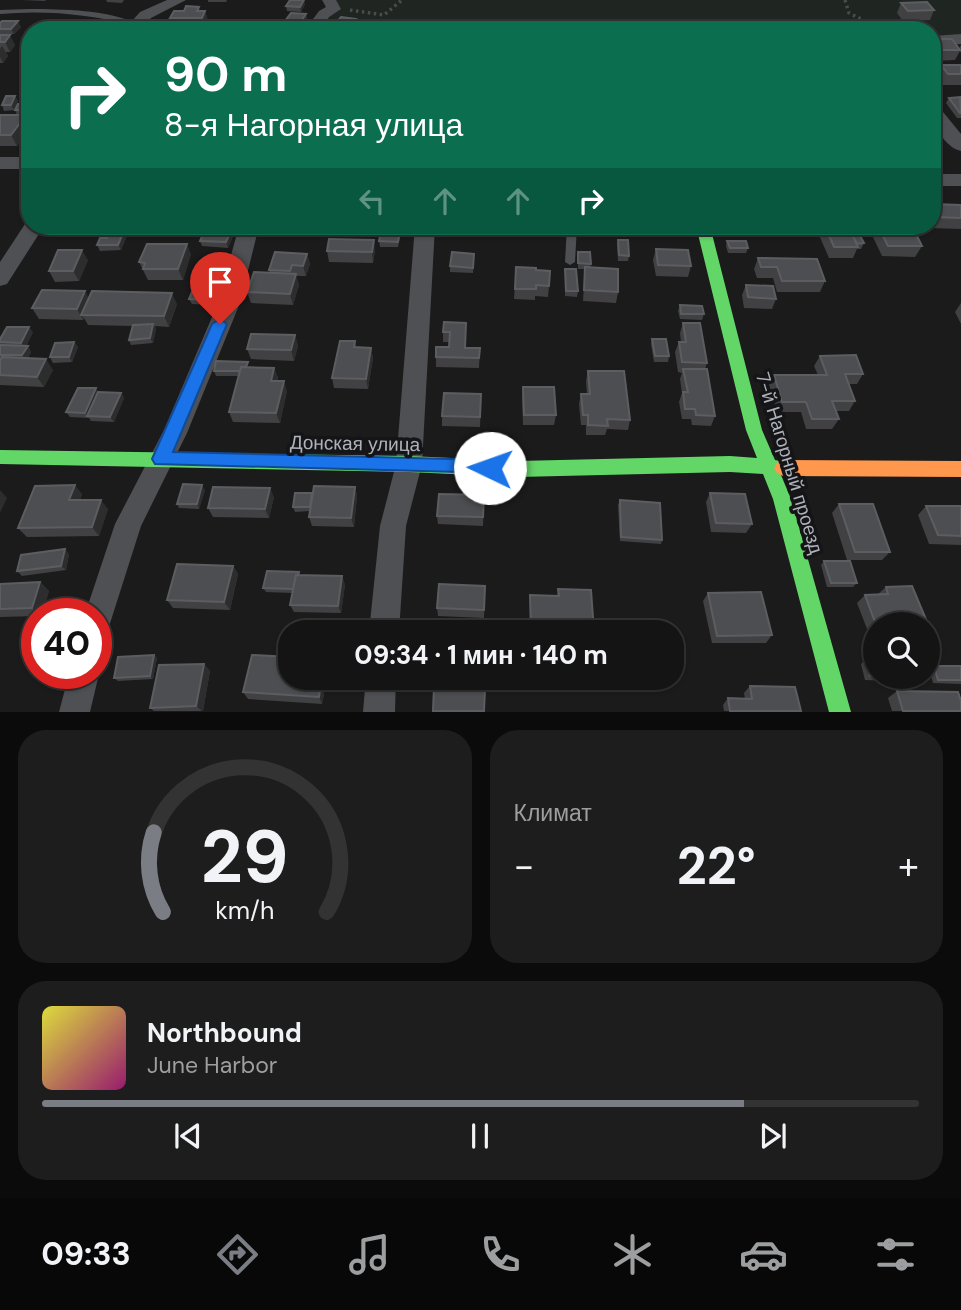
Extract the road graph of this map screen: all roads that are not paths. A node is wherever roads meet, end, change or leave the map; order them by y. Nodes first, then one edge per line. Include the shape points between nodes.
1 (179, 0) edge
2 (332, 4) edge
3 (0, 12) edge
4 (122, 21) edge
5 (142, 21) edge
6 (319, 21) edge
7 (961, 39) edge
8 (941, 40) edge
9 (941, 121) edge
10 (961, 146) edge
11 (0, 163) edge
12 (21, 163) edge
13 (941, 180) edge
14 (961, 180) edge
15 (28, 235) edge
16 (247, 235) edge
17 (424, 235) edge
18 (572, 235) edge
19 (705, 235) edge
20 (570, 262) dead end
21 (0, 279) edge
22 (0, 457) edge
23 (161, 459) junction
24 (409, 464) junction
25 (769, 468) junction
26 (961, 469) edge
27 (105, 598) edge
28 (385, 620) edge
29 (80, 689) edge
30 (380, 690) edge
31 (74, 712) edge
32 (379, 712) edge
33 (840, 712) edge

1 - 5 street
2 - 6 street
3 - 4 lane via 63,13
7 - 8 street
9 - 10 street
11 - 12 street
13 - 14 street
15 - 21 street
16 - 23 street via 229,303
17 - 24 street
18 - 20 lane
19 - 25 street, 7-й Нагорный проезд via 754,430
22 - 23 street, Донская улица
23 - 24 street, Донская улица
23 - 27 street via 128,524
24 - 25 street, Донская улица via 518,469 730,464
24 - 28 street via 392,534
25 - 26 street, Донская улица
25 - 33 street, 7-й Нагорный проезд via 782,499
29 - 31 street
30 - 32 street

